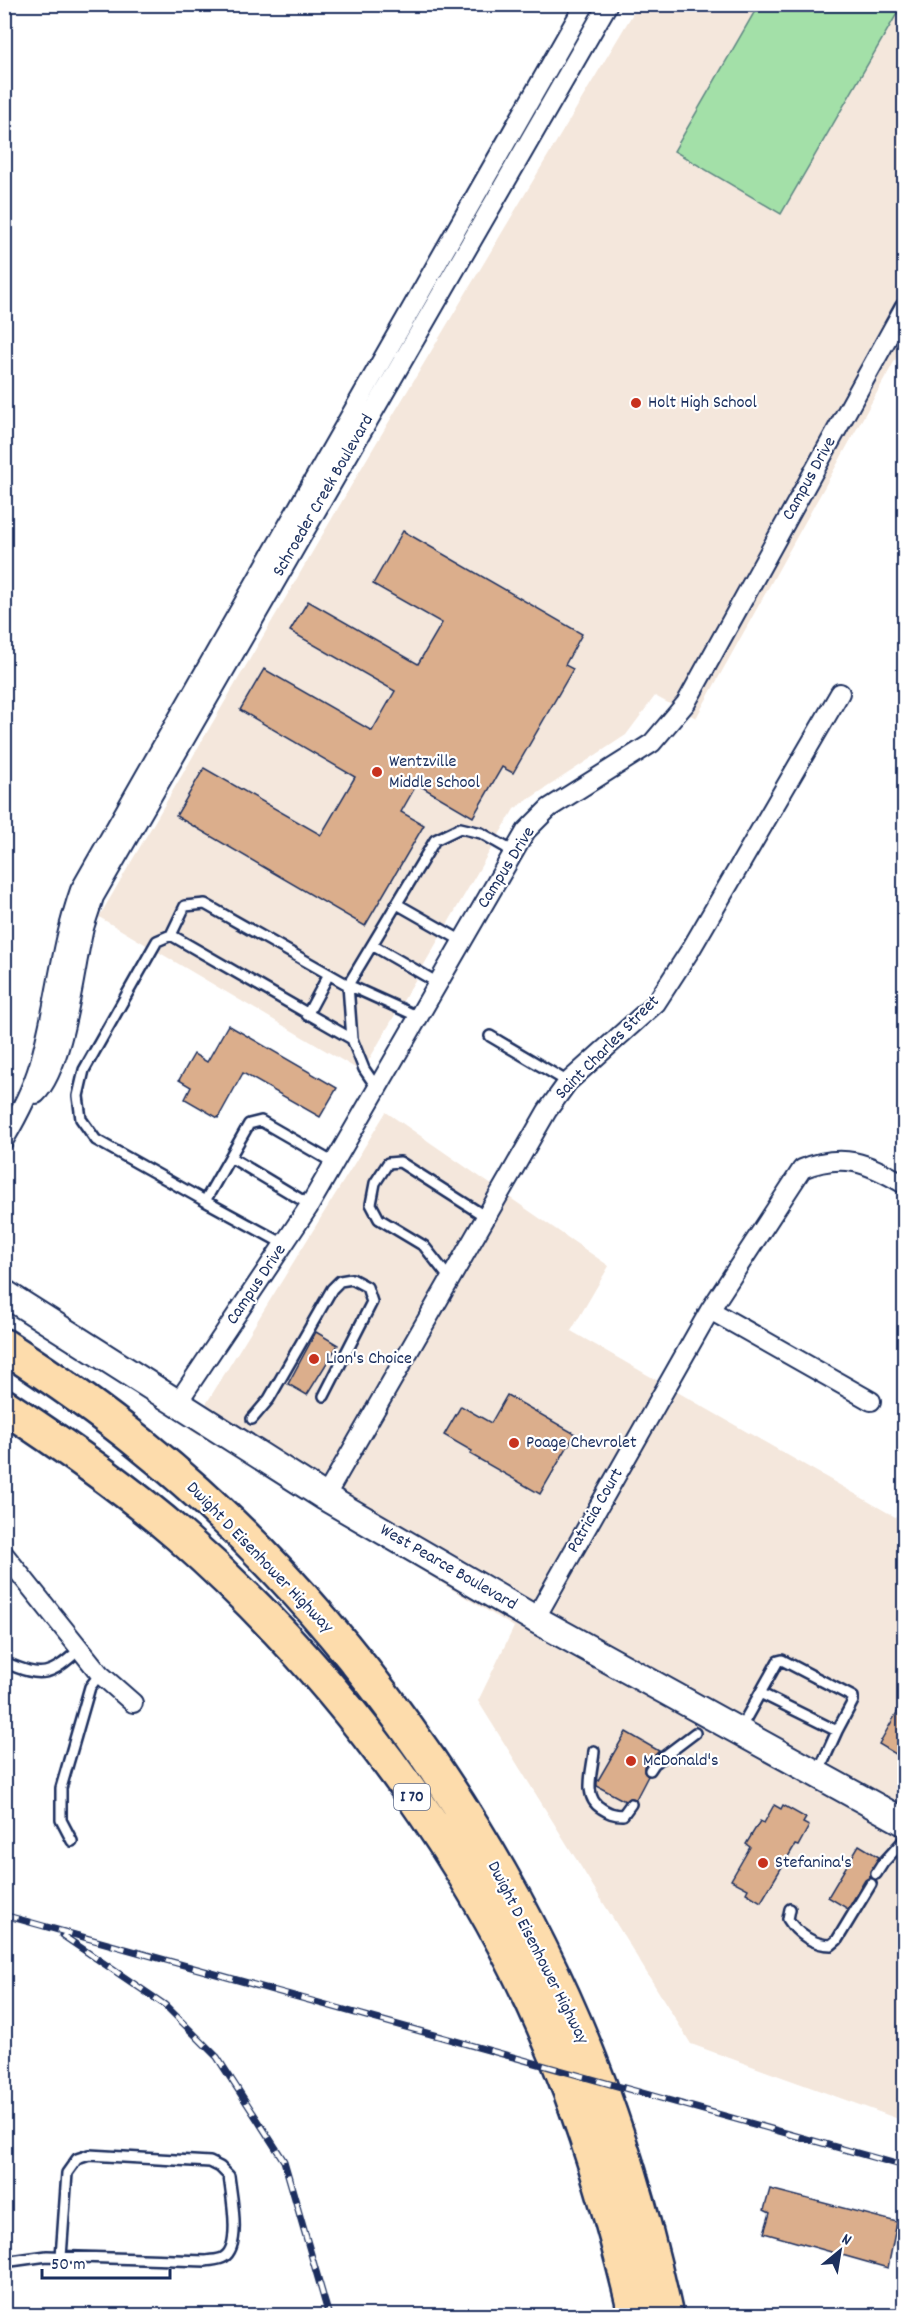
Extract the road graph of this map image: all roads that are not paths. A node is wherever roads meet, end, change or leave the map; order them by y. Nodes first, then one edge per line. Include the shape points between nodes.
1 (585, 4) edge
2 (608, 4) edge
3 (904, 308) edge
4 (840, 693) dead end
5 (514, 852) junction
6 (397, 904) junction
7 (171, 935) junction
8 (462, 941) junction
9 (372, 945) junction
10 (329, 974) junction
11 (438, 983) junction
12 (348, 985) junction
13 (62, 998) junction
14 (307, 1015) junction
15 (419, 1017) junction
16 (490, 1036) dead end
17 (352, 1039) junction
18 (568, 1082) junction
19 (377, 1088) junction
20 (4, 1140) edge
21 (231, 1157) junction
22 (334, 1163) junction
23 (904, 1184) edge
24 (205, 1201) junction
25 (310, 1205) junction
26 (486, 1217) junction
27 (284, 1244) junction
28 (450, 1280) junction
29 (4, 1293) edge
30 (710, 1310) junction
31 (4, 1346) edge
32 (324, 1396) dead end
33 (871, 1401) dead end
34 (178, 1402) junction
35 (4, 1406) edge
36 (252, 1419) dead end
37 (324, 1497) junction
38 (5, 1558) edge
39 (535, 1619) junction
40 (80, 1649) junction
41 (4, 1662) edge
42 (100, 1674) junction
43 (760, 1693) junction
44 (133, 1703) dead end
45 (739, 1731) junction
46 (837, 1731) junction
47 (695, 1733) dead end
48 (594, 1751) dead end
49 (650, 1770) dead end
50 (818, 1774) junction
51 (631, 1804) dead end
52 (904, 1822) edge
53 (904, 1840) edge
54 (72, 1841) dead end
55 (876, 1874) dead end
56 (871, 1884) dead end
57 (790, 1909) dead end
58 (61, 2257) junction
59 (4, 2262) edge
60 (636, 2316) edge
61 (666, 2316) edge

1 - 13 street, Schroeder Creek Boulevard via 96,859 69,922
2 - 13 street, Schroeder Creek Boulevard via 111,866 94,897
3 - 5 street, Campus Drive via 686,703 652,743 549,808 526,831
4 - 18 street, Saint Charles Street via 656,1003
5 - 6 lane via 481,833 460,828 435,840
5 - 8 street, Campus Drive
6 - 8 lane
6 - 9 lane
7 - 10 lane via 185,906 205,904
7 - 14 lane
7 - 24 lane via 157,940 84,1070 79,1107 81,1119 96,1140
8 - 11 street, Campus Drive
9 - 11 lane
9 - 12 lane
10 - 12 lane
10 - 14 lane
11 - 15 street, Campus Drive
12 - 15 lane
12 - 17 lane
13 - 20 street, Schroeder Creek Boulevard via 54,1066 42,1088 24,1105
14 - 17 lane
15 - 19 street, Campus Drive
16 - 18 lane
17 - 19 lane
18 - 26 street, Saint Charles Street
19 - 22 street, Campus Drive
21 - 22 lane via 249,1125 261,1121
21 - 24 lane
21 - 25 lane
22 - 25 street, Campus Drive
23 - 30 street, Patricia Court via 877,1168 847,1161 822,1161 802,1169
24 - 27 lane
25 - 27 street, Campus Drive
26 - 28 street, Saint Charles Street
26 - 28 lane via 400,1162 388,1163 375,1183 371,1204 379,1219 424,1246
27 - 34 street, Campus Drive
28 - 37 street, Saint Charles Street
29 - 34 main road, West Pearce Boulevard
30 - 33 street
30 - 39 street, Patricia Court
31 - 61 highway, Dwight D Eisenhower Highway / I 70 via 144,1446 236,1528 360,1666 419,1748 512,1897 590,2060 638,2202
32 - 36 lane via 372,1302 367,1287 352,1279 340,1281 332,1289 269,1399
34 - 37 main road, West Pearce Boulevard
35 - 60 highway, Dwight D Eisenhower Highway / I 70 via 80,1457 224,1576 350,1712 422,1811 489,1920 545,2030 590,2147
37 - 39 main road, West Pearce Boulevard
38 - 40 street
39 - 45 main road, West Pearce Boulevard
40 - 41 lane via 46,1674
40 - 42 street
42 - 44 street
42 - 54 lane via 90,1687 61,1788 61,1820
43 - 45 lane
43 - 46 lane
43 - 46 lane via 782,1660 853,1697
45 - 50 main road, West Pearce Boulevard
46 - 50 lane
47 - 49 lane
48 - 51 lane via 590,1796 594,1804 613,1815 623,1815
50 - 52 main road, West Pearce Boulevard
53 - 55 lane
56 - 57 lane via 831,1946 820,1945 795,1930 788,1919
58 - 58 lane via 206,2261 225,2257 233,2246 229,2176 210,2162 89,2155 77,2159 68,2173
58 - 59 lane

